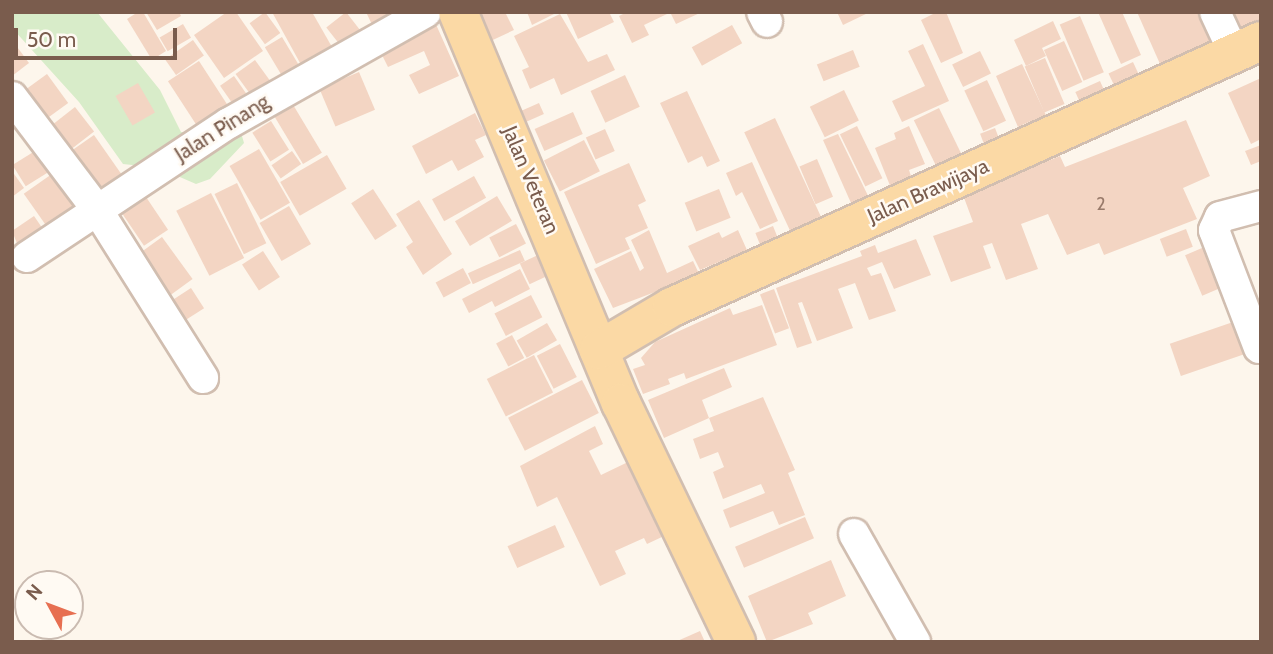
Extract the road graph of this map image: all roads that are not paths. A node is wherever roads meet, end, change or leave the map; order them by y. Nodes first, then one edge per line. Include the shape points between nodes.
1 (426, 12) edge
2 (458, 12) edge
3 (1215, 12) edge
4 (1254, 45) edge
5 (12, 97) edge
6 (1261, 206) edge
7 (96, 208) junction
8 (27, 257) dead end
9 (1259, 348) edge
10 (599, 350) junction
11 (203, 378) dead end
12 (854, 534) dead end
13 (736, 642) edge
14 (915, 642) edge

1 - 7 street, Jalan Pinang via 229,123
2 - 10 main road, Jalan Veteran
3 - 4 street
4 - 10 main road, Jalan Brawijaya via 672,307
5 - 7 street
6 - 9 street via 1220,217 1214,230
7 - 8 street, Jalan Pinang
7 - 11 street
10 - 13 main road, Jalan Veteran
12 - 14 street

